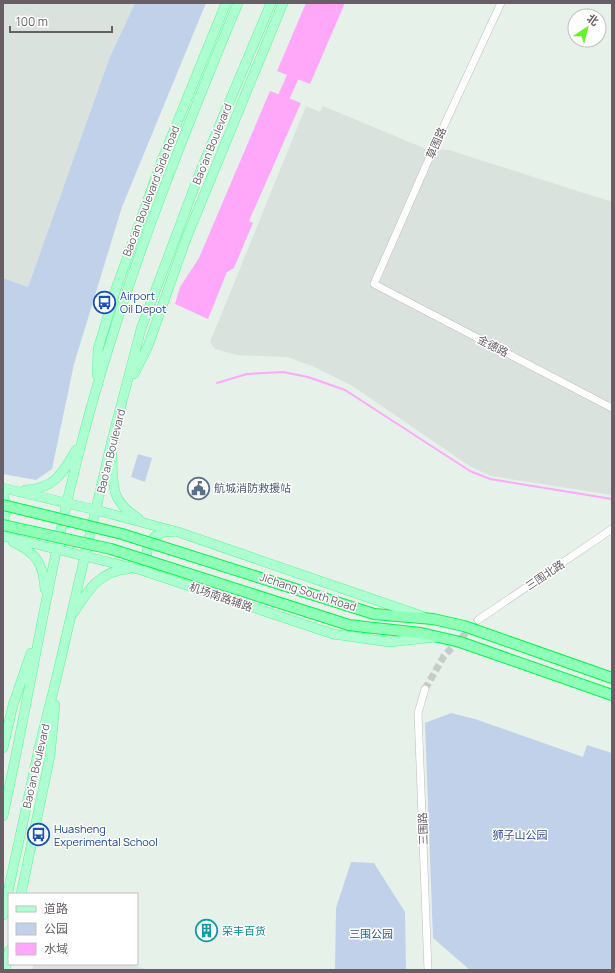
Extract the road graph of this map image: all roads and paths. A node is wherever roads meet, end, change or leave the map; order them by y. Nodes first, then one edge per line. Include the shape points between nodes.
1 (227, 3) edge
2 (238, 3) edge
3 (271, 3) edge
4 (283, 3) edge
5 (501, 3) edge
6 (223, 38) junction
7 (374, 284) joint
8 (97, 385) junction
9 (127, 388) junction
10 (612, 408) edge
11 (83, 435) junction
12 (112, 440) junction
13 (3, 488) edge
14 (14, 490) junction
15 (3, 495) edge
16 (67, 502) junction
17 (3, 505) edge
18 (96, 510) junction
19 (3, 520) edge
20 (3, 525) edge
21 (158, 526) junction
22 (612, 529) edge
23 (178, 532) junction
24 (3, 537) edge
25 (56, 548) junction
26 (85, 555) junction
27 (141, 570) junction
28 (162, 577) junction
29 (46, 598) junction
30 (71, 616) junction
31 (433, 620) junction
32 (478, 620) tunnel mouth
33 (40, 627) junction
34 (440, 637) junction
35 (612, 678) edge
36 (56, 680) junction
37 (425, 689) tunnel mouth
38 (612, 695) edge
39 (3, 748) edge
40 (3, 816) edge
41 (22, 893) edge
42 (3, 915) edge
43 (8, 956) edge
44 (5, 970) edge
45 (428, 970) edge

1 - 6 main road
1 - 8 main road, Bao'an Boulevard Side Road via 162,160 116,289 98,349
2 - 6 main road, Bao'an Boulevard
3 - 9 main road, Bao'an Boulevard via 164,264 141,329
4 - 9 main road via 186,239 148,346
5 - 7 street, 草围路
6 - 8 main road, Bao'an Boulevard via 144,240
7 - 10 street, 金德路
8 - 11 main road, Bao'an Boulevard
9 - 12 main road, Bao'an Boulevard
11 - 14 main road via 68,465 56,480 41,488
11 - 16 main road, Bao'an Boulevard
12 - 18 main road, Bao'an Boulevard
12 - 21 main road via 113,485 118,500 131,514
13 - 14 main road
14 - 16 main road
15 - 19 main road via 7,508
16 - 18 main road
16 - 25 main road, Bao'an Boulevard
17 - 31 highway, Jichang South Road, bridge via 122,534 374,614
18 - 21 main road
18 - 26 main road, Bao'an Boulevard
20 - 34 highway, Jichang South Road, bridge via 111,549 348,625
21 - 23 main road
22 - 32 street, 三围北路
23 - 28 main road via 158,534 148,548 149,565
23 - 31 main road
24 - 25 main road, 机场南路辅路
24 - 29 main road via 29,551 39,562
25 - 26 main road, 机场南路辅路
25 - 29 main road, Bao'an Boulevard
26 - 27 main road, 机场南路辅路
26 - 30 main road, Bao'an Boulevard
27 - 28 main road, 机场南路辅路
27 - 30 main road via 120,570 105,575 92,585
28 - 34 main road, 机场南路辅路 via 333,634 389,642
29 - 33 main road, Bao'an Boulevard
30 - 36 main road, Bao'an Boulevard
31 - 35 highway, Jichang South Road via 470,629
33 - 39 main road via 13,705
33 - 40 main road, Bao'an Boulevard via 22,732
34 - 38 highway, Jichang South Road via 473,646
36 - 41 main road via 50,756
36 - 42 main road, Bao'an Boulevard
37 - 45 street, 三围路 via 418,713
43 - 44 main road

